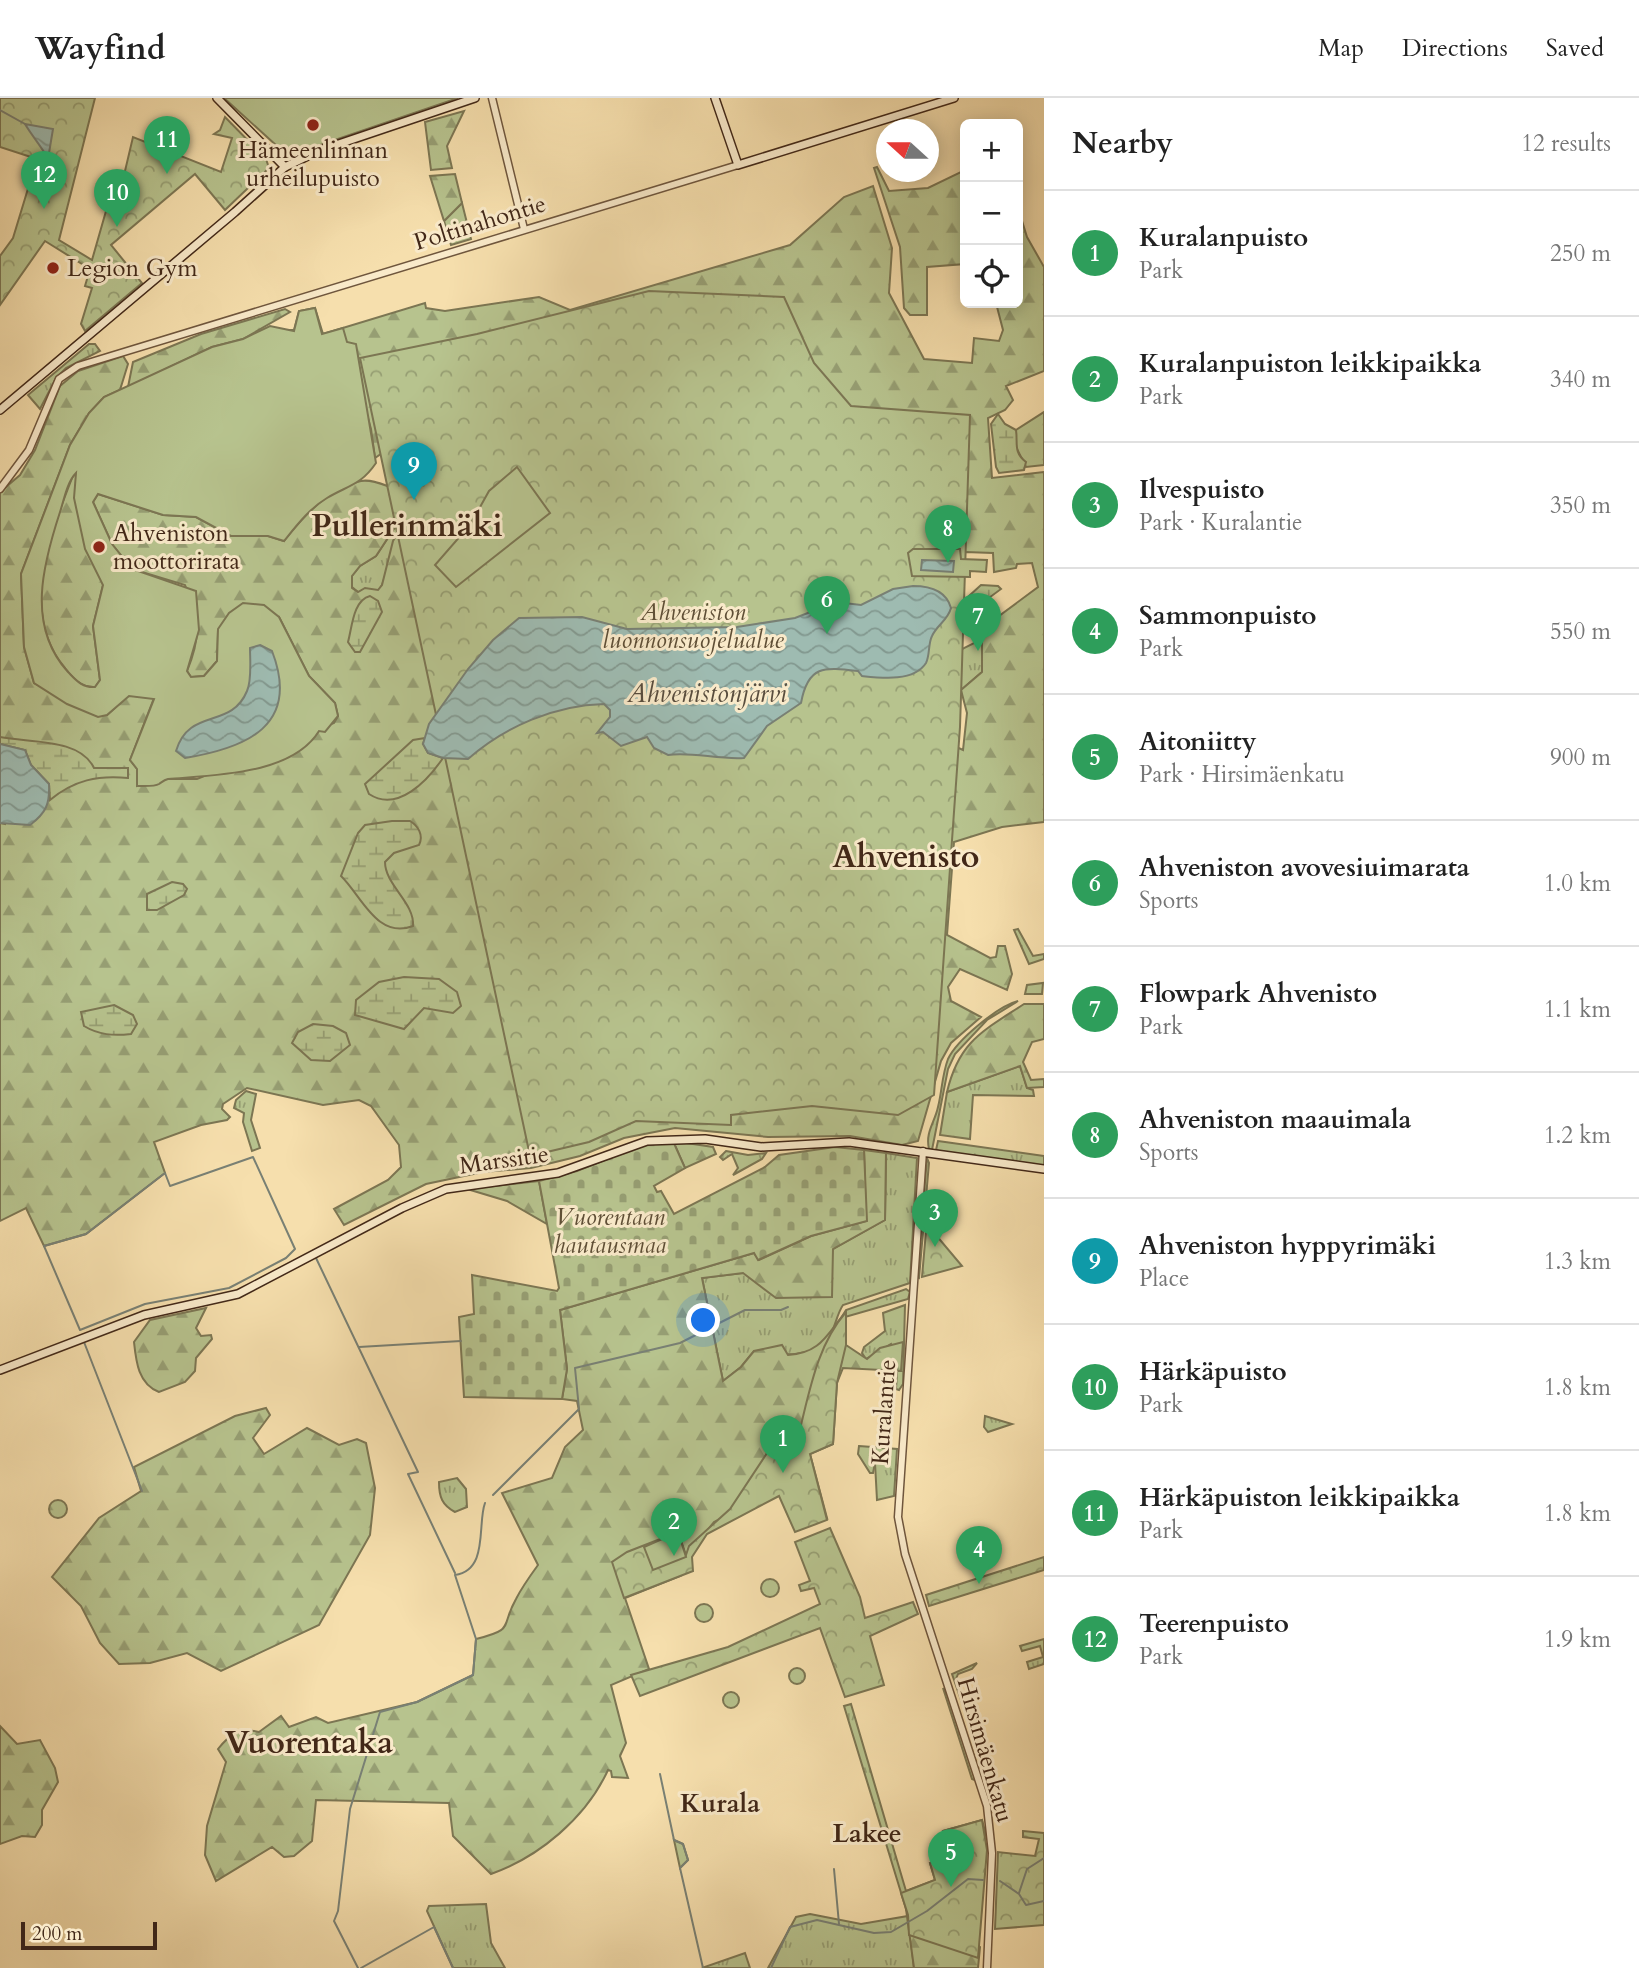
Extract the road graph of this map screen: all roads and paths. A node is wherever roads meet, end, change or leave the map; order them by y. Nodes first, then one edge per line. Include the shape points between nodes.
1 (217, 98) edge
2 (475, 98) edge
3 (492, 98) edge
4 (715, 98) edge
5 (954, 98) edge
6 (738, 165) junction
7 (285, 167) junction
8 (524, 229) junction
9 (0, 410) edge
10 (0, 489) edge
11 (923, 1151) junction
12 (1044, 1169) edge
13 (0, 1370) edge
14 (941, 1669) joint
15 (987, 1968) edge

1 - 7 main road
2 - 7 main road via 318,151
3 - 8 street
4 - 6 main road
5 - 6 main road, Poltinahontie
6 - 8 street, Poltinahontie
7 - 9 main road
8 - 10 street, Poltinahontie via 78,366 60,379 29,450
11 - 12 main road, Marssitie
11 - 13 main road, Marssitie via 849,1142 761,1147 687,1138 647,1141 558,1173 446,1189 238,1294 144,1315
11 - 14 street, Kuralantie via 897,1506 900,1538
14 - 15 street, Hirsimäenkatu via 990,1823

